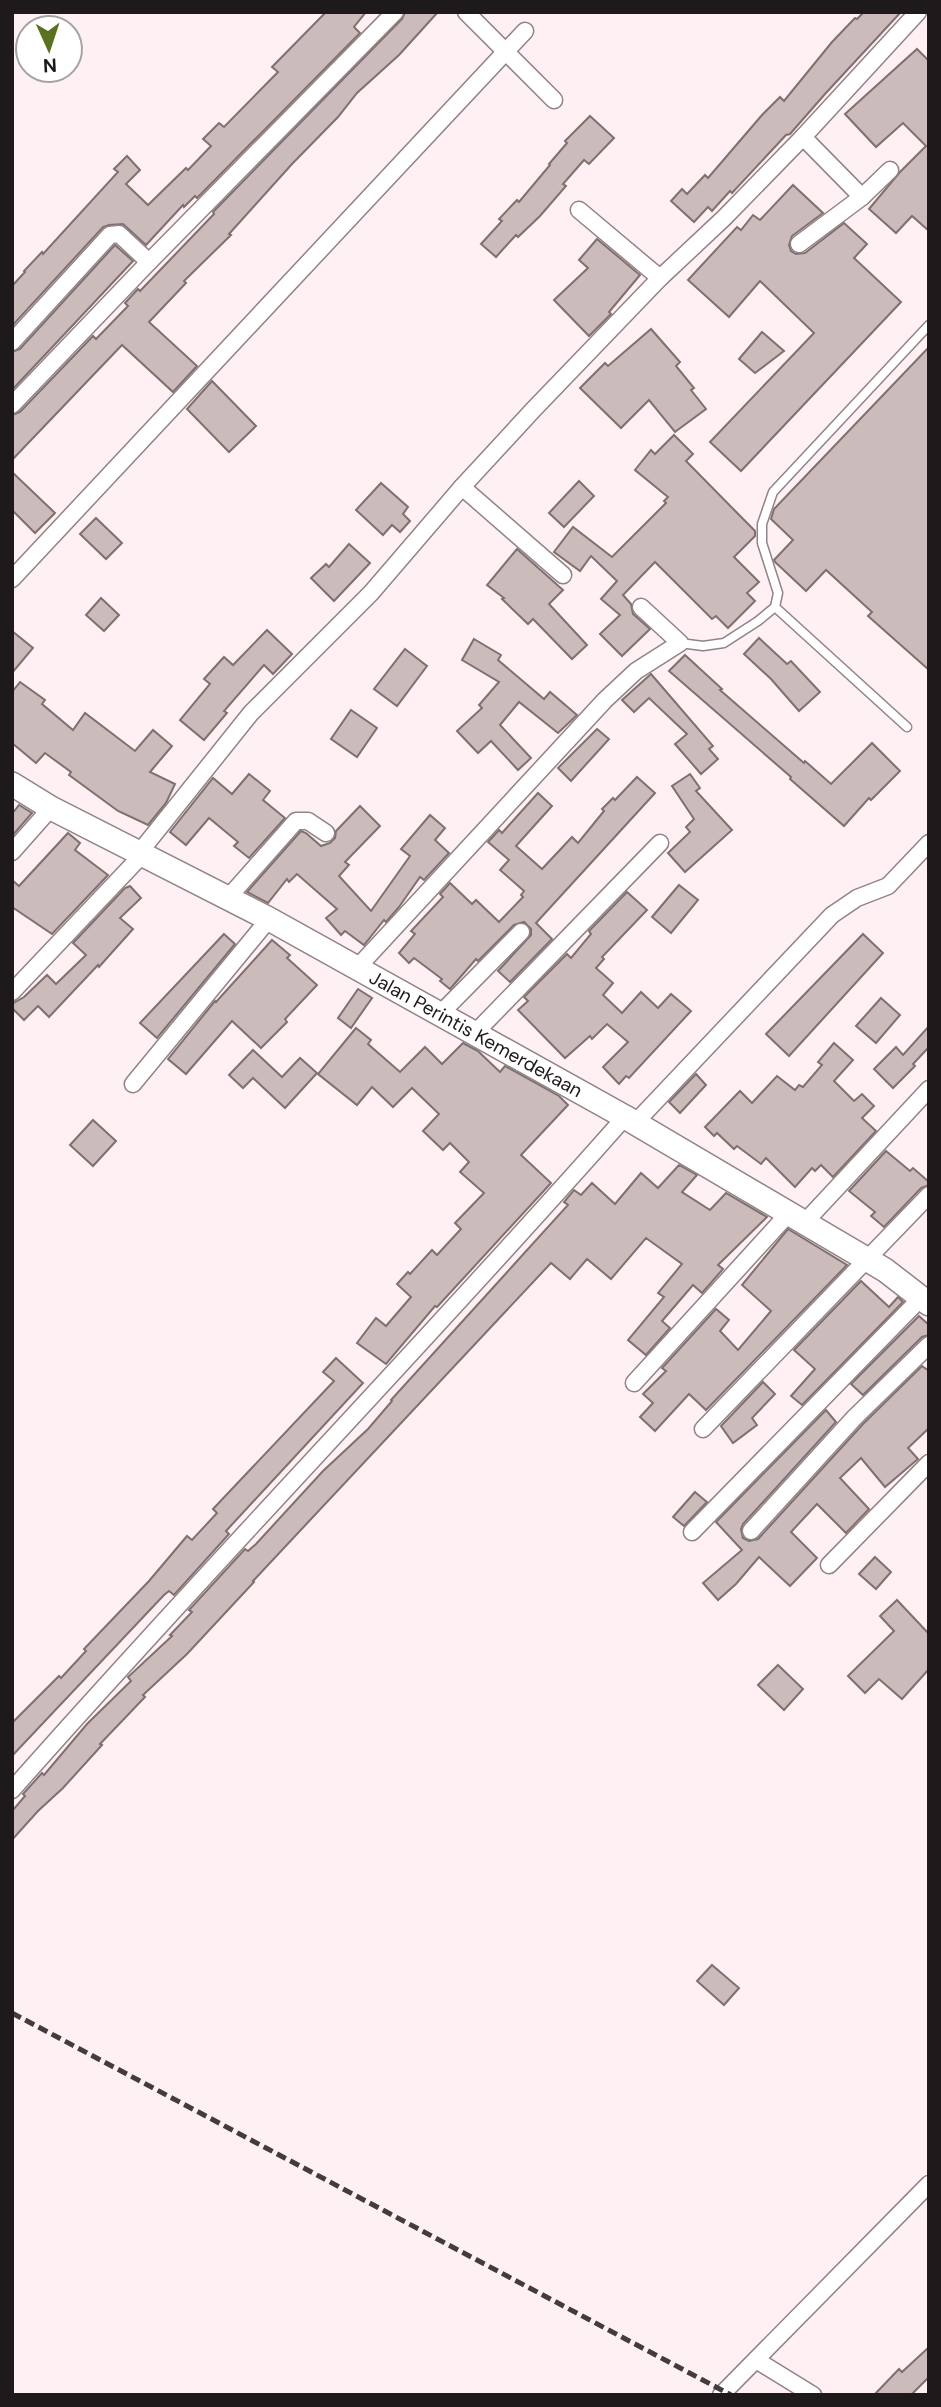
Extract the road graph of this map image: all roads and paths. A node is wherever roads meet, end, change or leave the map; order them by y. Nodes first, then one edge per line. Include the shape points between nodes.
1 (395, 12) edge
2 (466, 12) edge
3 (918, 12) edge
4 (524, 31) dead end
5 (505, 51) junction
6 (554, 100) dead end
7 (803, 137) junction
8 (890, 170) dead end
9 (862, 197) junction
10 (579, 210) dead end
11 (799, 244) dead end
12 (149, 262) junction
13 (660, 278) junction
14 (929, 325) edge
15 (12, 342) edge
16 (12, 405) edge
17 (462, 487) junction
18 (563, 575) dead end
19 (12, 579) edge
20 (641, 607) dead end
21 (775, 607) junction
22 (680, 643) junction
23 (908, 727) dead end
24 (12, 784) edge
25 (51, 808) junction
26 (326, 833) dead end
27 (660, 843) dead end
28 (929, 843) edge
29 (12, 852) edge
30 (141, 854) junction
31 (227, 899) junction
32 (270, 919) junction
33 (521, 933) dead end
34 (358, 968) junction
35 (12, 992) edge
36 (441, 1013) junction
37 (475, 1033) junction
38 (133, 1084) dead end
39 (929, 1089) edge
40 (630, 1120) junction
41 (929, 1195) edge
42 (797, 1217) junction
43 (868, 1259) junction
44 (927, 1301) edge
45 (929, 1345) edge
46 (634, 1383) dead end
47 (703, 1429) dead end
48 (929, 1463) edge
49 (751, 1531) dead end
50 (692, 1532) dead end
51 (829, 1565) dead end
52 (12, 1790) edge
53 (929, 2183) edge
54 (756, 2360) junction
55 (722, 2395) edge
56 (813, 2395) edge

1 - 12 street
2 - 5 street
3 - 7 street
4 - 5 street
5 - 6 street
5 - 19 street
7 - 9 street
7 - 13 street
8 - 9 street
9 - 11 street
10 - 13 street
12 - 15 street via 119,234 110,234
12 - 16 street
13 - 17 street
14 - 21 lane via 773,492 762,524 762,543 778,593
17 - 18 street
17 - 30 street via 371,593 251,713
20 - 22 street
21 - 22 lane via 724,643
21 - 23 lane
22 - 34 street via 617,688
24 - 25 street, Jalan Perintis Kemerdekaan
25 - 29 street
25 - 30 street, Jalan Perintis Kemerdekaan
26 - 31 street via 308,821 296,821
27 - 37 street
28 - 40 street via 888,886 857,898 832,915
30 - 31 street, Jalan Perintis Kemerdekaan
30 - 35 street
31 - 32 street, Jalan Perintis Kemerdekaan
32 - 34 street, Jalan Perintis Kemerdekaan
32 - 38 street
33 - 36 street
34 - 36 street, Jalan Perintis Kemerdekaan
36 - 37 street, Jalan Perintis Kemerdekaan
37 - 40 street, Jalan Perintis Kemerdekaan
39 - 42 street
40 - 42 street, Jalan Perintis Kemerdekaan
40 - 52 street via 130,1656
41 - 43 street
42 - 43 street, Jalan Perintis Kemerdekaan
42 - 46 street
43 - 44 street, Jalan Perintis Kemerdekaan
43 - 47 street
44 - 50 street
45 - 49 street via 855,1417
48 - 51 street
53 - 54 street
54 - 55 street
54 - 56 street

